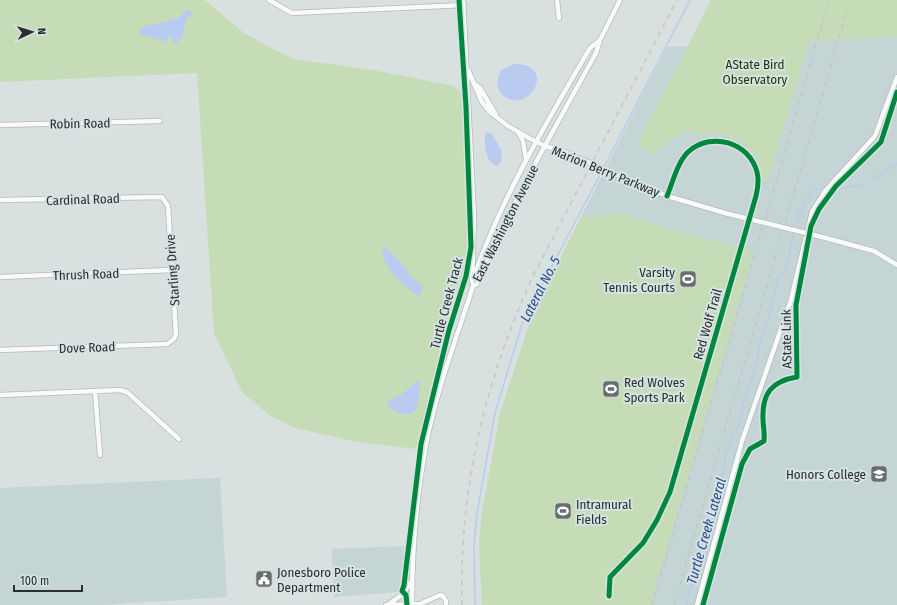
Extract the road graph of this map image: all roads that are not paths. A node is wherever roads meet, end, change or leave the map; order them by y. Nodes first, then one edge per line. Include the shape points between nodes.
1 (269, 0) edge
2 (557, 0) edge
3 (620, 0) edge
4 (464, 3) edge
5 (559, 18) dead end
6 (600, 40) junction
7 (466, 67) junction
8 (897, 77) edge
9 (160, 121) dead end
10 (0, 125) edge
11 (518, 132) junction
12 (536, 142) junction
13 (545, 146) junction
14 (527, 160) junction
15 (667, 196) junction
16 (165, 199) joint
17 (0, 200) edge
18 (897, 265) edge
19 (172, 270) junction
20 (0, 277) edge
21 (473, 284) junction
22 (173, 340) joint
23 (0, 350) edge
24 (95, 391) junction
25 (0, 395) edge
26 (179, 439) dead end
27 (100, 455) dead end
28 (412, 578) junction
29 (609, 596) dead end
30 (412, 604) edge
31 (421, 604) edge
32 (387, 605) edge
33 (446, 605) edge
34 (697, 605) edge

1 - 4 street via 292,13
2 - 5 street
3 - 6 street, East Washington Avenue
4 - 7 street
6 - 12 street, East Washington Avenue via 590,48
6 - 13 street, East Washington Avenue via 596,53
7 - 11 street, Marion Berry Parkway via 482,102 490,112
7 - 21 street via 474,218
8 - 34 street via 875,136 826,190 812,212 791,300 742,441
9 - 10 street, Robin Road
11 - 12 street, Marion Berry Parkway
11 - 14 street via 523,141
12 - 13 street, Marion Berry Parkway
12 - 14 street, East Washington Avenue
13 - 15 street, Marion Berry Parkway, bridge via 565,152
13 - 21 street, East Washington Avenue via 491,250 477,284
14 - 21 street, East Washington Avenue via 483,250
15 - 18 street, Marion Berry Parkway, bridge via 874,252
15 - 29 street, Red Wolf Trail via 684,157 694,147 707,142 725,141 738,146 751,159 757,172 756,196 670,492 643,543 610,577
16 - 17 street, Cardinal Road via 157,196
16 - 19 street, Starling Drive via 168,206
19 - 20 street, Thrush Road
19 - 22 street, Starling Drive via 176,334
21 - 28 street via 445,372 425,449
22 - 23 street, Dove Road via 167,344
24 - 25 street
24 - 26 street via 127,392
24 - 27 street
28 - 30 street
28 - 32 street via 404,594
30 - 31 street
30 - 32 street
31 - 33 street via 440,595 446,600

